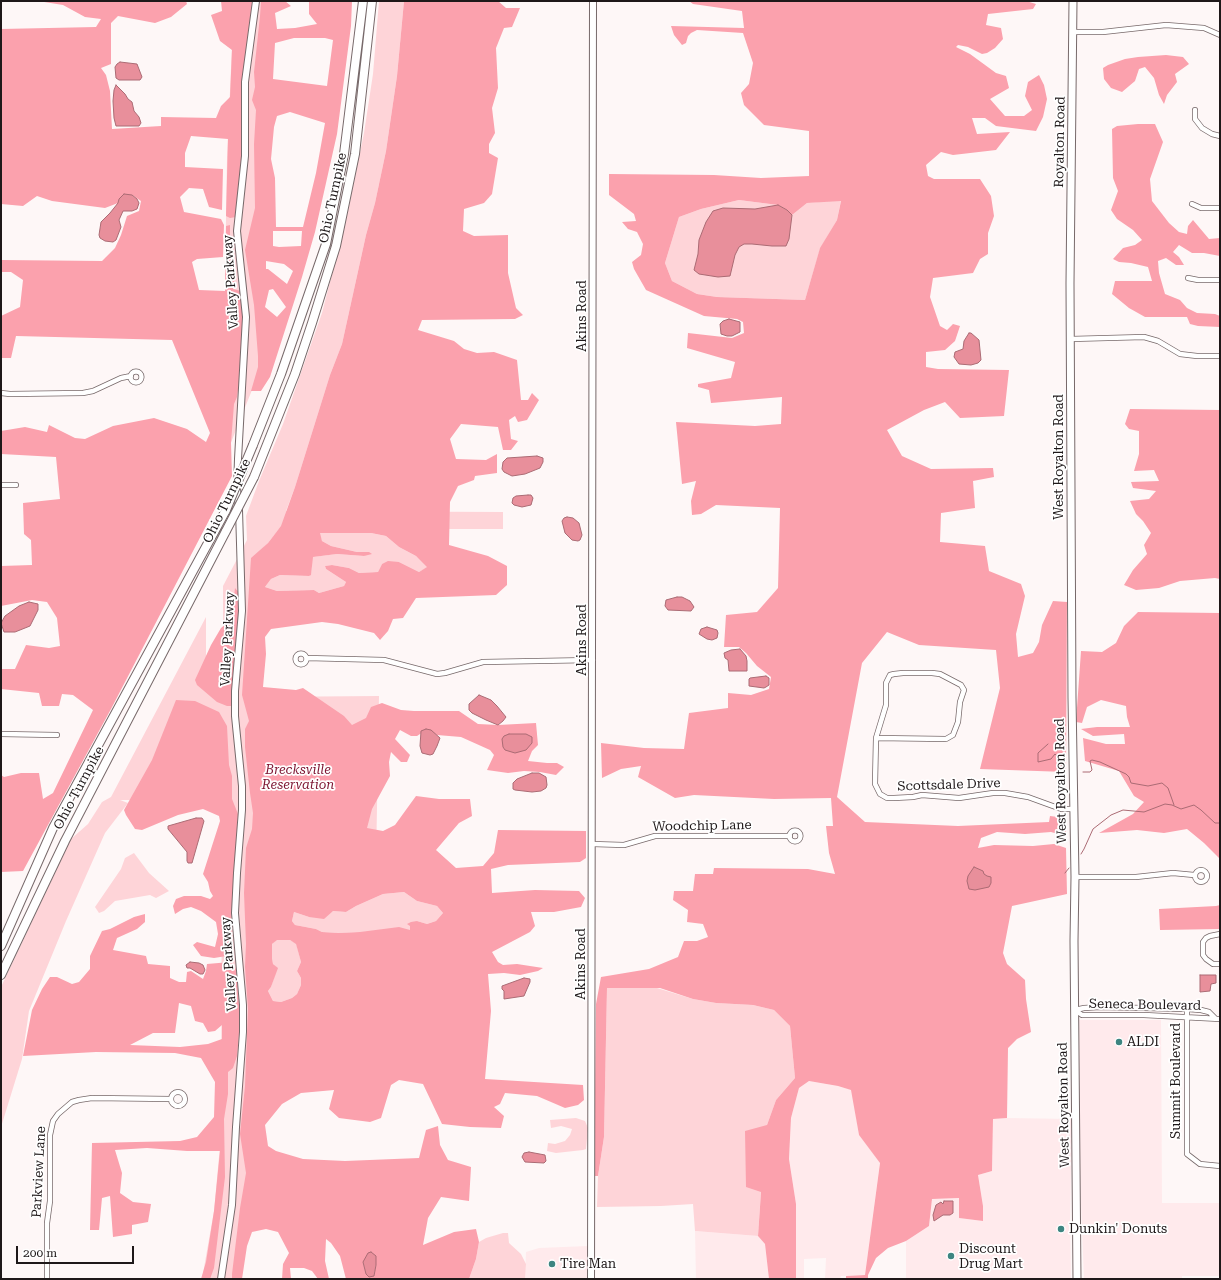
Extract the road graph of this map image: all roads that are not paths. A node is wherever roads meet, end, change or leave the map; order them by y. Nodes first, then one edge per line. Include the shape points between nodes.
1 (256, 1) edge
2 (363, 1) edge
3 (372, 1) edge
4 (593, 1) edge
5 (1073, 1) edge
6 (1073, 32) junction
7 (1220, 35) edge
8 (1195, 110) dead end
9 (1220, 136) edge
10 (1192, 204) dead end
11 (1220, 208) edge
12 (1188, 278) dead end
13 (1220, 280) edge
14 (1070, 283) joint
15 (1071, 339) junction
16 (1220, 356) edge
17 (130, 376) dead end
18 (1, 393) edge
19 (1, 485) edge
20 (16, 485) dead end
21 (307, 658) dead end
22 (593, 660) junction
23 (1, 734) edge
24 (57, 735) dead end
25 (876, 738) junction
26 (1074, 809) junction
27 (790, 836) dead end
28 (592, 844) junction
29 (1194, 875) dead end
30 (1075, 877) junction
31 (1220, 934) edge
32 (1, 946) edge
33 (1220, 964) edge
34 (1, 975) edge
35 (1187, 1009) junction
36 (1075, 1010) junction
37 (1187, 1016) junction
38 (1218, 1018) edge
39 (171, 1099) dead end
40 (1220, 1166) edge
41 (48, 1279) edge
42 (221, 1279) edge
43 (591, 1279) edge
44 (1077, 1279) edge

1 - 42 street, Valley Parkway via 244,82 245,156 238,231 246,317 237,488 242,611 235,716 242,810 235,913 244,1018 232,1205
2 - 32 highway, Ohio Turnpike, bridge via 344,154 326,244 281,374 226,510 53,828
3 - 34 highway, Ohio Turnpike, bridge via 354,154 336,246 295,374 254,477 65,841
4 - 22 street, Akins Road
5 - 6 main road, Royalton Road
6 - 7 street via 1103,32 1166,25 1204,28
6 - 14 main road, Royalton Road
8 - 9 street via 1195,119 1202,128
10 - 11 street via 1201,208
12 - 13 street
14 - 15 main road, West Royalton Road
15 - 16 street via 1144,337 1158,341 1180,354
15 - 26 main road, West Royalton Road
17 - 18 street via 83,393
19 - 20 street
21 - 22 street via 384,660 437,674 483,662
22 - 28 street, Akins Road
23 - 24 street
25 - 25 street, Scottsdale Drive via 946,739 953,735 956,728 964,690 961,685 940,674 890,675 886,683 886,704
25 - 26 street, Scottsdale Drive via 875,784 878,791 887,798 926,795 959,798 1005,793 1028,797 1061,810
26 - 30 main road, West Royalton Road
27 - 28 street, Woodchip Lane via 654,836 624,845
28 - 43 street, Akins Road
29 - 30 street via 1173,873 1134,878
30 - 36 main road, West Royalton Road
31 - 33 street via 1206,938 1202,950 1206,959 1213,964
35 - 36 street, Seneca Boulevard via 1100,1007
35 - 37 street, Summit Boulevard
35 - 38 street, Seneca Boulevard via 1209,1012
36 - 37 street, Seneca Boulevard via 1082,1015
36 - 44 main road, West Royalton Road
37 - 38 street, Seneca Boulevard
37 - 40 street, Summit Boulevard via 1187,1154 1200,1164
39 - 41 street, Parkview Lane via 79,1100 72,1102 53,1121 50,1135 50,1201 47,1223

